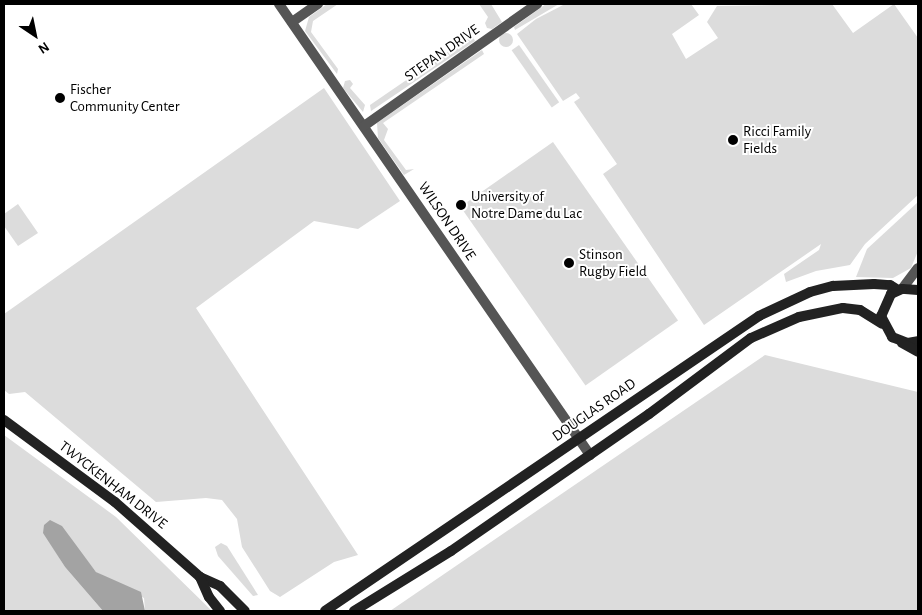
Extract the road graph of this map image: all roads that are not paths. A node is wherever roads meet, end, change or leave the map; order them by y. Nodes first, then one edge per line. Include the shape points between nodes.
1 (279, 4) edge
2 (318, 4) edge
3 (537, 4) edge
4 (292, 22) junction
5 (364, 126) junction
6 (918, 268) edge
7 (900, 289) junction
8 (918, 290) edge
9 (882, 324) junction
10 (918, 340) edge
11 (899, 341) junction
12 (918, 352) edge
13 (4, 420) edge
14 (579, 439) junction
15 (590, 455) junction
16 (200, 577) junction
17 (220, 611) edge
18 (245, 611) edge
19 (325, 611) edge
20 (354, 611) edge

1 - 4 street, WILSON DRIVE
2 - 4 street
3 - 5 street, STEPAN DRIVE
4 - 5 street, WILSON DRIVE
5 - 14 street, WILSON DRIVE
6 - 7 street
7 - 8 street, DOUGLAS ROAD
7 - 9 street via 885,300
7 - 14 street, DOUGLAS ROAD via 890,285 854,283 833,286 787,302 730,334
9 - 11 street
9 - 15 street via 860,310 843,308 799,317 770,328 725,356
10 - 11 street
11 - 12 street
13 - 16 street, TWYCKENHAM DRIVE via 115,502
14 - 15 street, WILSON DRIVE
14 - 19 street, DOUGLAS ROAD
15 - 20 street via 451,551
16 - 17 street, TWYCKENHAM DRIVE
16 - 18 street, TWYCKENHAM DRIVE via 220,586

